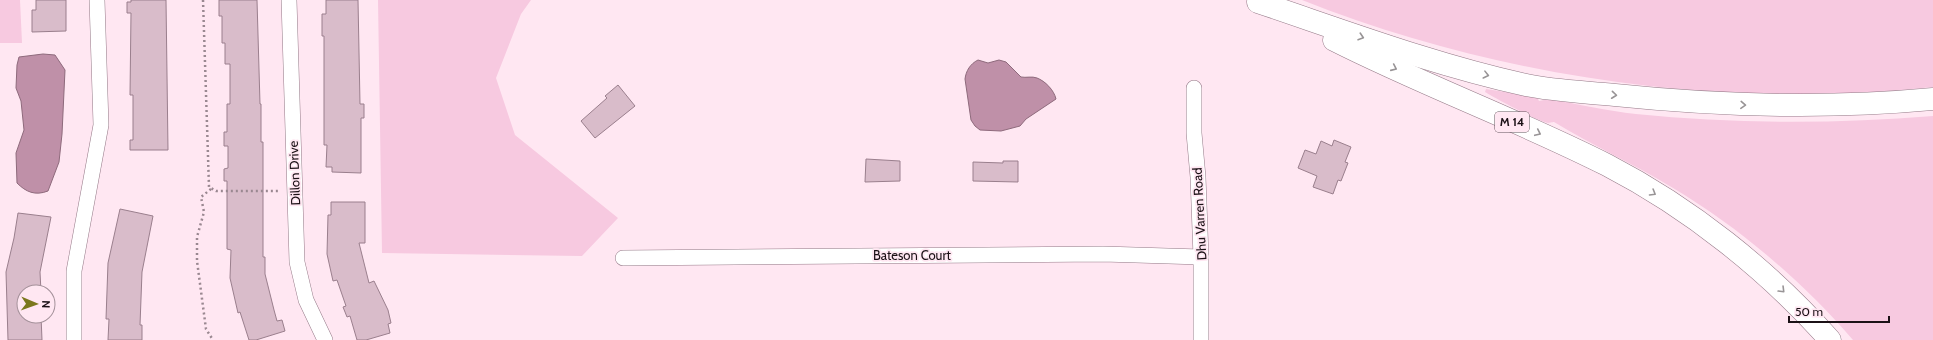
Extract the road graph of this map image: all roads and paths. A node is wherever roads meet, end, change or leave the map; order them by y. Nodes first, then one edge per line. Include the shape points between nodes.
1 (97, 0) edge
2 (203, 0) edge
3 (289, 0) edge
4 (1256, 1) edge
5 (1194, 88) dead end
6 (1933, 99) edge
7 (211, 189) junction
8 (278, 191) dead end
9 (1201, 256) junction
10 (623, 258) dead end
11 (74, 340) edge
12 (213, 340) edge
13 (325, 340) edge
14 (1201, 340) edge
15 (1830, 340) edge

1 - 11 street via 101,125 74,271
2 - 7 path via 208,183
3 - 13 street, Dillon Drive via 297,262 306,300
4 -> 6 highway via 1449,65 1528,85 1645,98 1744,105 1893,103
4 -> 15 highway, M 14 via 1348,47 1600,162 1626,177 1682,211 1752,265 1778,286
5 - 9 street, Dhu Varren Road
7 - 8 path
7 - 12 path via 201,197 204,212 197,238 197,261 206,329
9 - 10 street, Bateson Court via 1103,254
9 - 14 street, Dhu Varren Road

